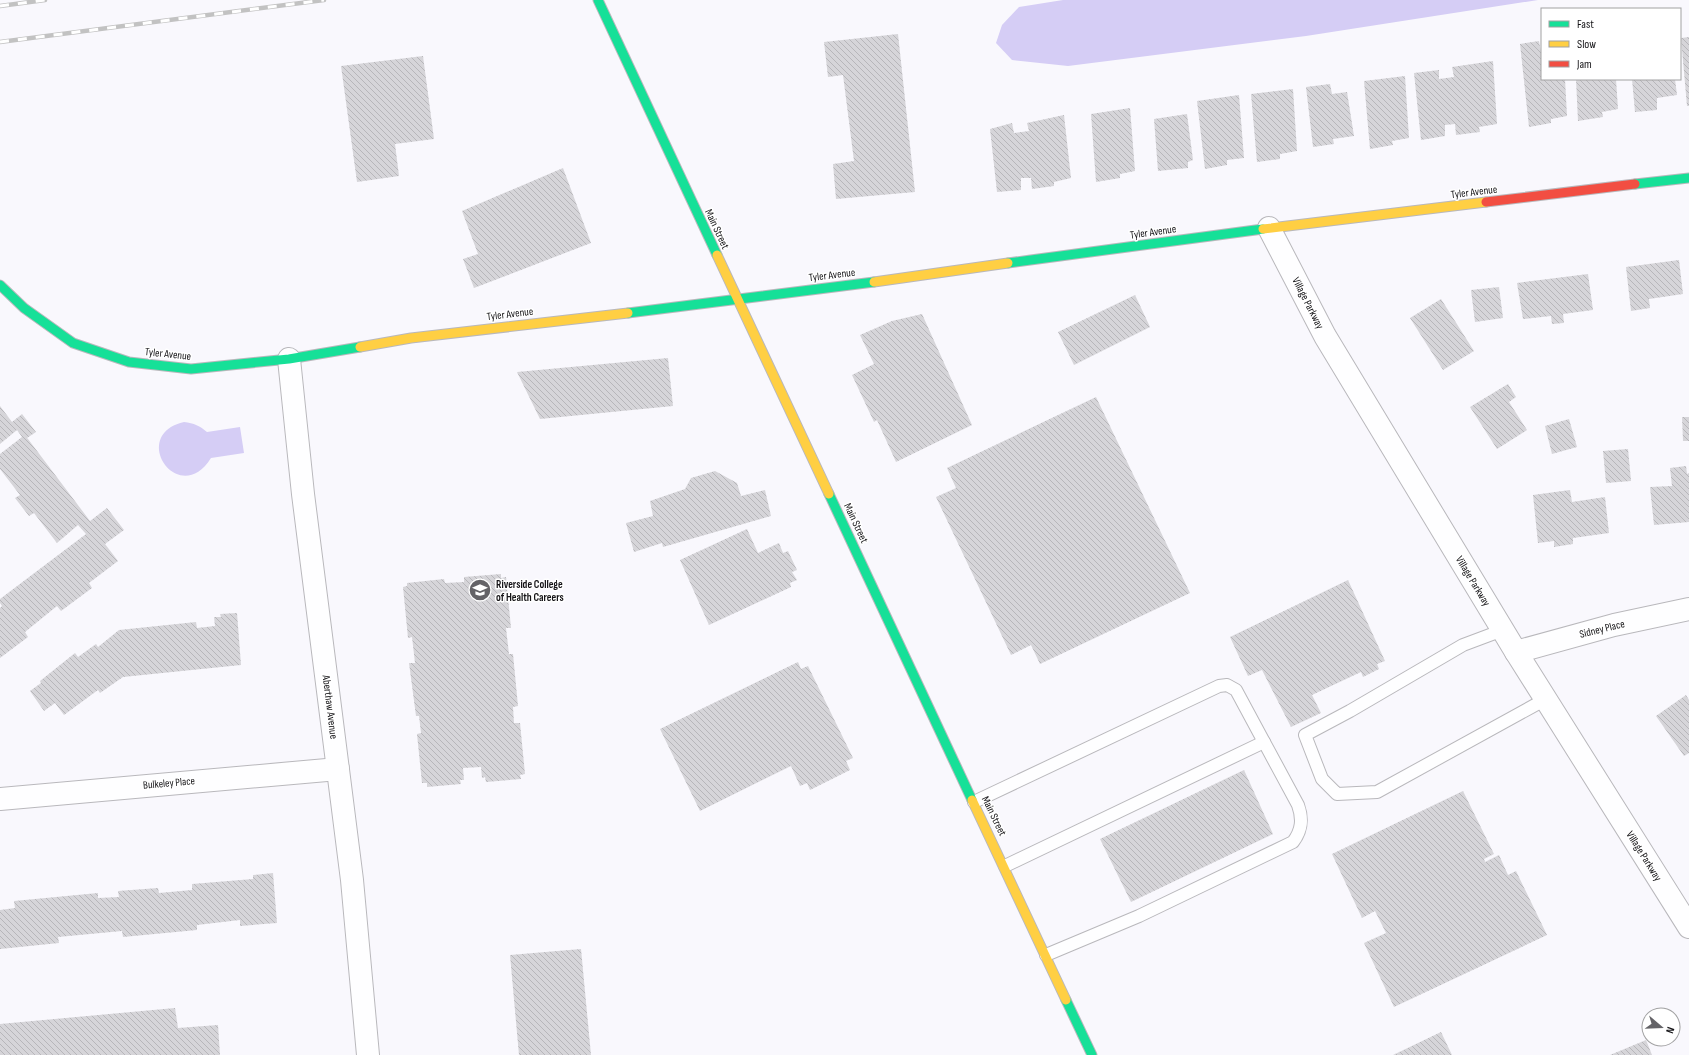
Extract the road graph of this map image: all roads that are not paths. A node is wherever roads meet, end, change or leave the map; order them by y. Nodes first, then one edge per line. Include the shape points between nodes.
1 (598, 0) edge
2 (1689, 178) edge
3 (1269, 228) junction
4 (0, 285) edge
5 (737, 300) junction
6 (289, 359) junction
7 (1689, 609) edge
8 (1503, 630) junction
9 (1516, 652) junction
10 (1546, 699) junction
11 (1264, 742) junction
12 (338, 769) junction
13 (0, 798) edge
14 (974, 802) junction
15 (1005, 866) junction
16 (1689, 927) edge
17 (1046, 955) junction
18 (368, 1055) edge
19 (1092, 1055) edge

1 - 5 street, Main Street
2 - 3 street, Tyler Avenue
3 - 5 street, Tyler Avenue
3 - 8 street, Village Parkway via 1325,336
4 - 6 street, Tyler Avenue via 24,308 73,343 129,362 191,369
5 - 6 street, Tyler Avenue via 412,338
5 - 14 street, Main Street
6 - 12 street, Aberthaw Avenue via 304,502
7 - 9 street, Sidney Place via 1614,625
8 - 9 street, Village Parkway
8 - 10 lane via 1463,646 1350,711 1304,734 1322,779 1337,794 1377,792
9 - 10 street, Village Parkway
10 - 16 street, Village Parkway
11 - 14 lane via 1236,690 1227,685 1219,686
11 - 15 lane
11 - 17 lane via 1301,814 1300,828 1292,842 1139,916
12 - 13 street, Bulkeley Place
12 - 18 street, Aberthaw Avenue via 352,880
14 - 15 street, Main Street
15 - 17 street, Main Street
17 - 19 street, Main Street

